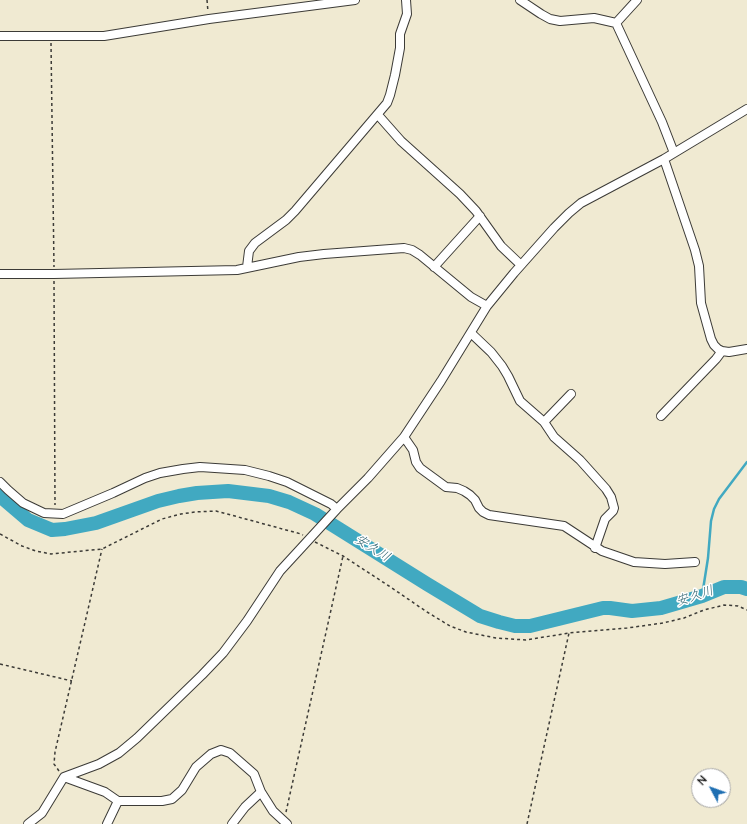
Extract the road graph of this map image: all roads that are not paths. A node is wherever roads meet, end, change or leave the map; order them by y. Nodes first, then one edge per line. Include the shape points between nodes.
1 (355, 0) edge
2 (406, 0) edge
3 (520, 0) edge
4 (637, 0) edge
5 (616, 23) junction
6 (0, 36) edge
7 (747, 109) edge
8 (378, 115) junction
9 (674, 153) junction
10 (664, 159) junction
11 (480, 216) junction
12 (521, 265) junction
13 (247, 267) junction
14 (434, 267) junction
15 (0, 274) edge
16 (487, 306) junction
17 (471, 333) junction
18 (747, 349) edge
19 (722, 351) junction
20 (571, 394) dead end
21 (661, 416) dead end
22 (544, 422) junction
23 (404, 437) junction
24 (0, 482) edge
25 (337, 509) junction
26 (595, 548) junction
27 (695, 562) dead end
28 (64, 777) junction
29 (261, 792) junction
30 (118, 801) junction
31 (28, 824) edge
32 (107, 824) edge
33 (232, 824) edge
34 (287, 824) edge

1 - 6 street via 104,36
2 - 8 street via 407,14 400,34 400,48 390,95
3 - 5 street via 550,19 560,21 594,18
4 - 5 street
5 - 9 street
7 - 9 street
8 - 11 street via 400,141 460,194
8 - 13 street via 295,211 255,243 250,251
9 - 10 street
10 - 12 street via 568,213
10 - 19 street via 695,250 701,303 711,339
11 - 12 street via 501,246
11 - 14 street
12 - 16 street
13 - 14 street via 299,257 404,248 420,255
13 - 15 street via 237,270
14 - 16 street via 471,297
16 - 17 street
17 - 22 street via 502,366 520,401
17 - 23 street
18 - 19 street
19 - 21 street
20 - 22 street
22 - 26 street via 554,437 580,460 611,497 614,508 605,519
23 - 25 street
23 - 26 street via 413,450 420,468 446,487 457,488 470,495 483,512 564,526
24 - 25 street via 23,503 44,513 63,514 160,473 200,467 245,470 287,482
25 - 28 street via 280,571 223,653 197,680 120,753
26 - 27 street via 634,562
28 - 30 street via 105,792
28 - 31 street via 42,813
29 - 30 street via 254,774 230,753 220,750 196,767 182,790 172,798 162,801
29 - 33 street
29 - 34 street via 273,811
30 - 32 street

